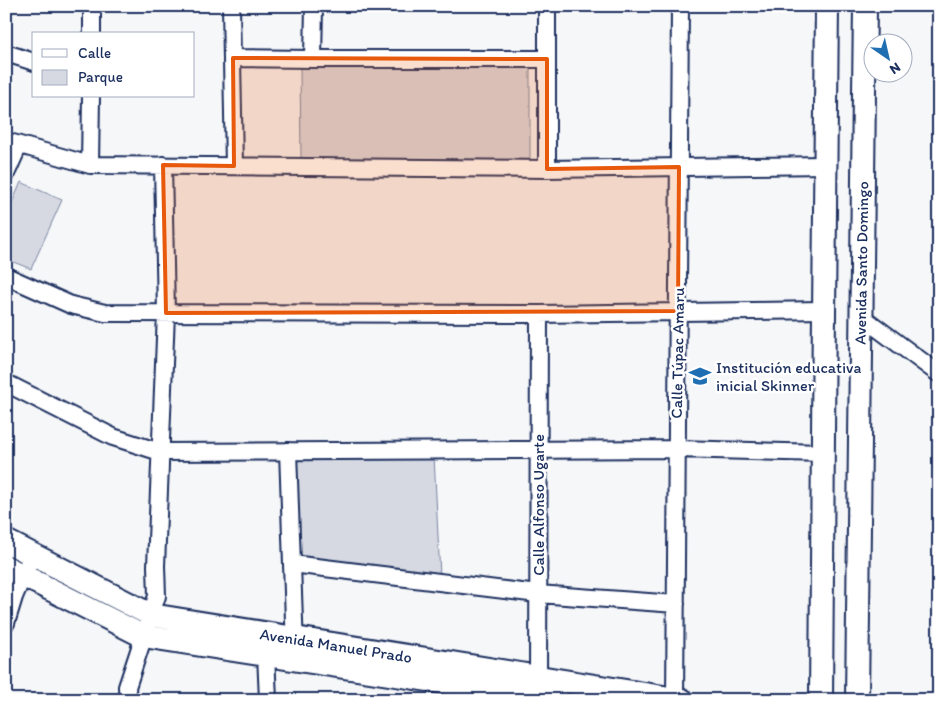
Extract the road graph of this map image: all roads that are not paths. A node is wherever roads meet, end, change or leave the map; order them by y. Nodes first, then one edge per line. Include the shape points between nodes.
1 (92, 6) edge
2 (231, 6) edge
3 (314, 6) edge
4 (547, 6) edge
5 (680, 6) edge
6 (826, 6) edge
7 (865, 6) edge
8 (92, 32) edge
9 (6, 53) edge
10 (233, 58) junction
11 (312, 59) junction
12 (547, 59) junction
13 (32, 61) edge
14 (91, 98) edge
15 (12, 143) edge
16 (90, 165) junction
17 (824, 165) junction
18 (163, 166) junction
19 (234, 166) junction
20 (679, 167) junction
21 (547, 169) junction
22 (6, 174) edge
23 (6, 276) edge
24 (824, 310) junction
25 (678, 311) junction
26 (166, 313) junction
27 (538, 314) junction
28 (861, 316) junction
29 (939, 374) edge
30 (6, 383) edge
31 (538, 449) junction
32 (677, 449) junction
33 (288, 451) junction
34 (160, 452) junction
35 (824, 452) junction
36 (6, 541) edge
37 (32, 554) junction
38 (292, 564) junction
39 (15, 571) edge
40 (538, 594) junction
41 (676, 604) junction
42 (151, 615) junction
43 (6, 623) edge
44 (143, 636) junction
45 (295, 648) junction
46 (266, 654) junction
47 (545, 691) edge
48 (677, 699) edge
49 (128, 700) edge
50 (268, 700) edge
51 (821, 700) edge
52 (857, 700) edge

1 - 8 street
2 - 10 street
3 - 11 street
4 - 12 street
5 - 20 street, Calle Túpac Amaru
6 - 17 street
7 - 28 street, Avenida Santo Domingo
9 - 13 street
10 - 11 street
10 - 19 street
11 - 12 street
12 - 21 street
14 - 16 street
15 - 16 street
15 - 22 street
16 - 18 street
17 - 20 street
17 - 24 street
18 - 19 street
18 - 26 street
19 - 21 street
20 - 21 street
20 - 25 street, Calle Túpac Amaru
23 - 26 street via 71,305 105,313
24 - 25 street
24 - 35 street
25 - 27 street
25 - 32 street, Calle Túpac Amaru
26 - 27 street
26 - 34 street
27 - 31 street, Calle Alfonso Ugarte
28 - 29 street
28 - 52 street, Avenida Santo Domingo
30 - 34 street via 113,437
31 - 32 street
31 - 33 street
31 - 40 street, Calle Alfonso Ugarte
32 - 35 street
32 - 41 street, Calle Túpac Amaru
33 - 34 street
33 - 38 street
34 - 42 street via 157,596
35 - 51 street
36 - 37 street, Avenida Manuel Prado
37 - 39 street
37 - 42 street, Avenida Manuel Prado
38 - 40 street
38 - 45 street
39 - 43 street
39 - 44 street, Avenida Manuel Prado
40 - 41 street
40 - 47 street, Calle Alfonso Ugarte
41 - 48 street, Calle Túpac Amaru
42 - 44 street
42 - 45 street, Avenida Manuel Prado
44 - 46 street, Avenida Manuel Prado
44 - 49 street via 127,687
45 - 46 street, Avenida Manuel Prado
45 - 47 street, Avenida Manuel Prado
46 - 50 street
47 - 48 street, Avenida Manuel Prado

